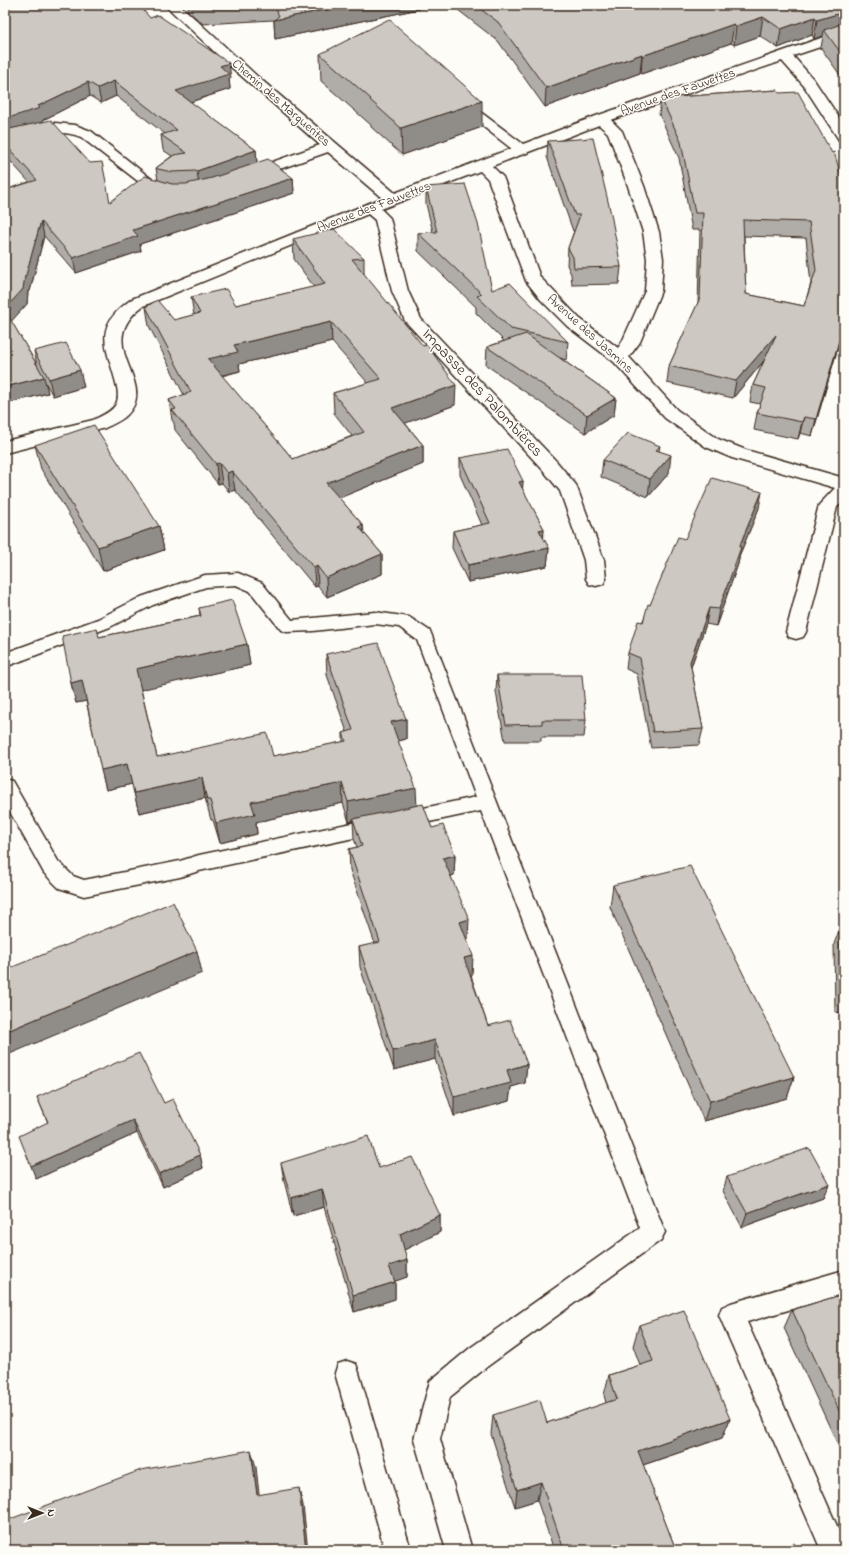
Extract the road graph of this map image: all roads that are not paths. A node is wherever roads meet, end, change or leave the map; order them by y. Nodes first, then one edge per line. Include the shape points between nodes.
1 (172, 5) edge
2 (844, 34) edge
3 (784, 55) junction
4 (475, 114) edge
5 (601, 119) junction
6 (844, 137) edge
7 (5, 141) edge
8 (331, 146) junction
9 (522, 150) junction
10 (482, 165) junction
11 (237, 179) edge
12 (183, 194) edge
13 (393, 199) junction
14 (370, 208) junction
15 (620, 358) junction
16 (5, 447) edge
17 (844, 484) edge
18 (844, 490) edge
19 (596, 579) dead end
20 (796, 632) dead end
21 (5, 660) edge
22 (5, 786) edge
23 (487, 802) junction
24 (844, 1282) edge
25 (346, 1373) dead end
26 (398, 1550) edge
27 (459, 1550) edge
28 (834, 1550) edge

1 - 8 street, Chemin des Marguerites
2 - 3 street, Avenue des Fauvettes
3 - 5 street, Avenue des Fauvettes
3 - 6 street via 817,95
4 - 9 lane
5 - 9 street, Avenue des Fauvettes
5 - 15 street via 615,131 634,179 651,232 655,259 653,291 631,342
7 - 12 street via 45,128 62,127 76,130 86,134 162,193
8 - 11 street
8 - 13 street, Chemin des Marguerites
9 - 10 street, Avenue des Fauvettes
10 - 13 street, Avenue des Fauvettes
10 - 15 street, Avenue des Jasmins via 495,177 532,278 573,322
13 - 14 street, Avenue des Fauvettes
14 - 16 street, Avenue des Fauvettes via 143,299 117,323 113,340 128,392 125,406 114,418
14 - 19 street, Impasse des Palombières via 382,218 400,291 413,321 569,489 594,560
15 - 17 street, Avenue des Jasmins via 671,414 712,443 739,454
18 - 20 street via 828,505
21 - 23 lane via 104,623 146,601 205,581 238,579 256,587 287,626 375,618 403,621 424,636
22 - 23 lane via 51,867 66,882 84,888
23 - 27 lane via 653,1232 479,1357 438,1390 427,1439
24 - 28 lane via 731,1315
25 - 26 lane

